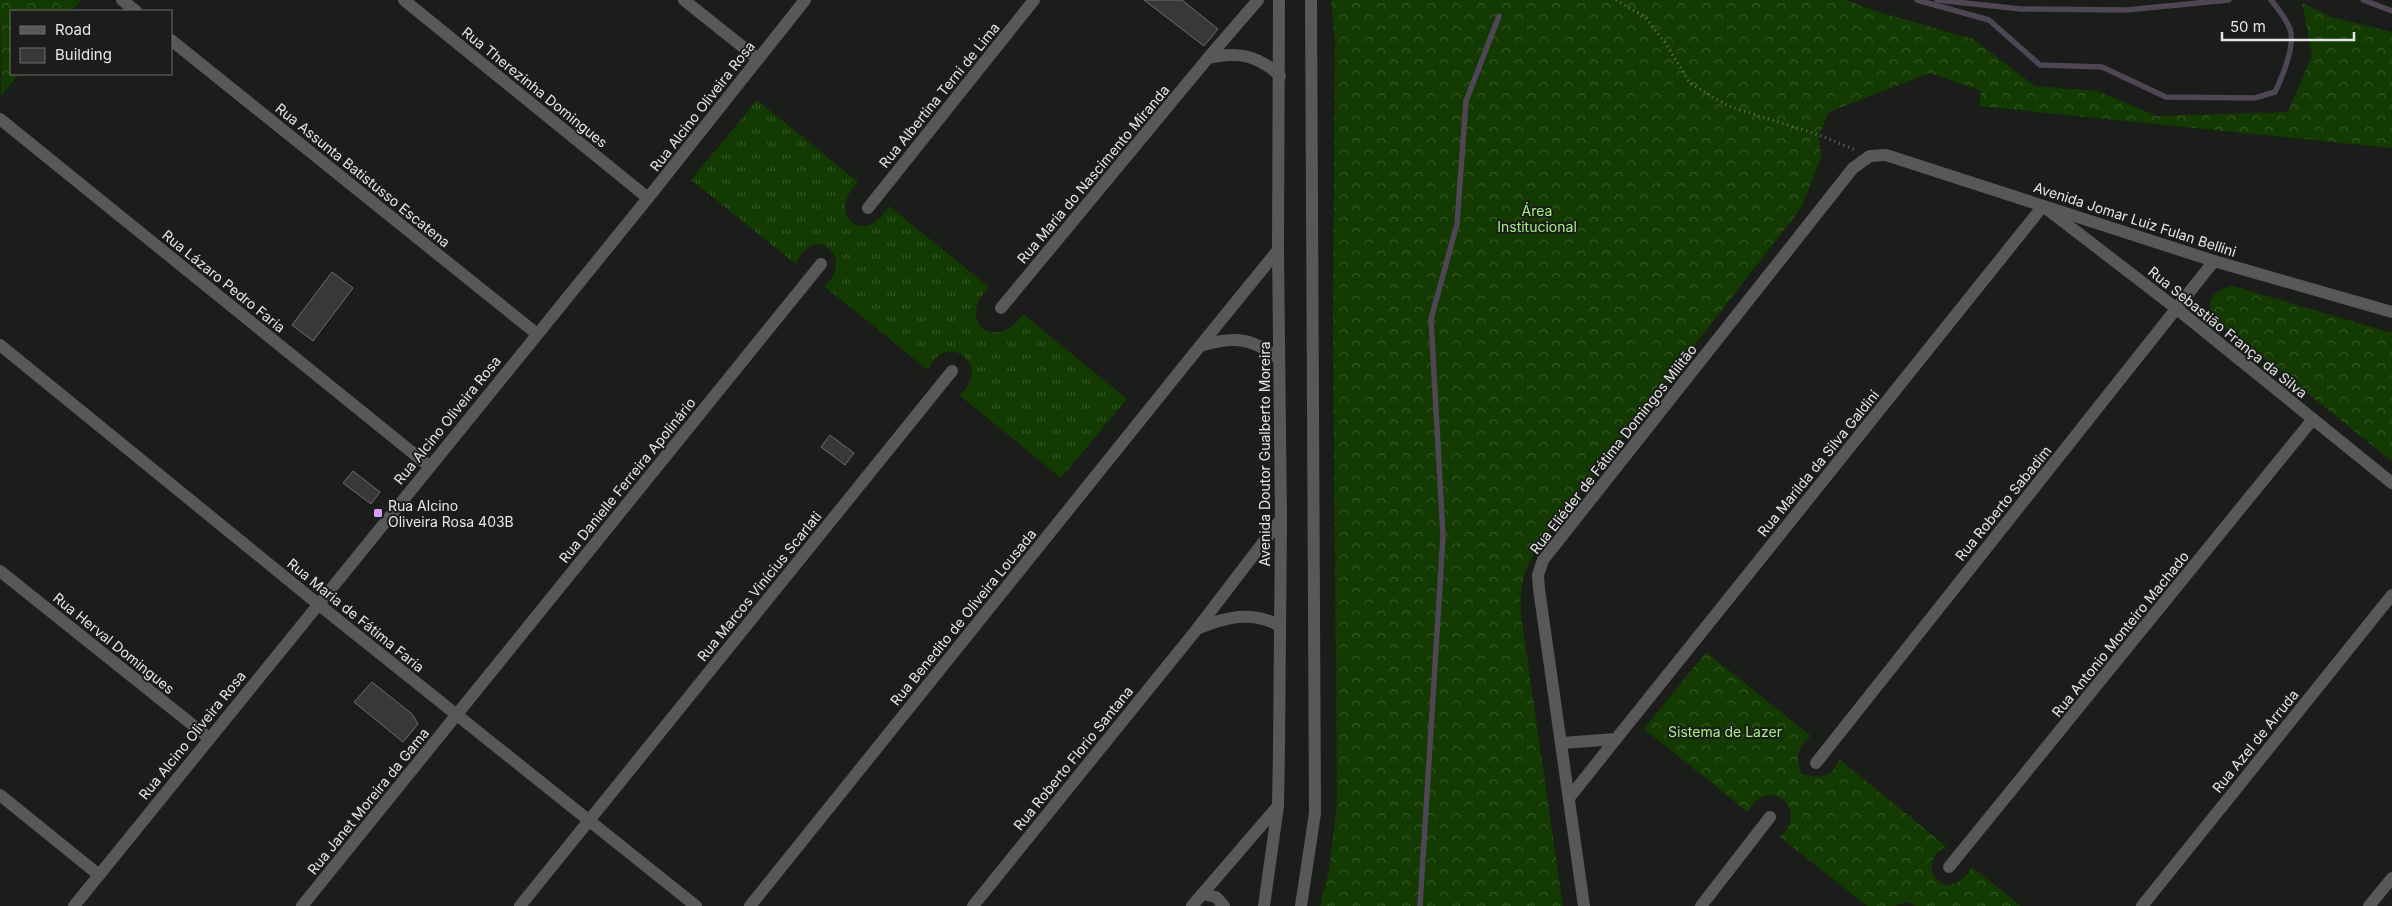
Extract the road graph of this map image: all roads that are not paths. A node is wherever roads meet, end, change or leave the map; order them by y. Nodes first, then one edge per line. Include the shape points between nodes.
1 (122, 0) edge
2 (404, 0) edge
3 (684, 0) edge
4 (806, 0) edge
5 (1034, 0) edge
6 (1258, 0) edge
7 (1279, 0) edge
8 (1312, 0) edge
9 (135, 10) edge
10 (172, 41) edge
11 (1208, 58) junction
12 (758, 59) junction
13 (1280, 76) junction
14 (0, 119) edge
15 (1870, 156) joint
16 (648, 198) junction
17 (2043, 206) junction
18 (868, 208) dead end
19 (1278, 250) junction
20 (2214, 261) junction
21 (820, 264) dead end
22 (1001, 308) dead end
23 (2176, 309) junction
24 (2392, 312) edge
25 (537, 334) junction
26 (0, 345) edge
27 (1200, 346) junction
28 (1279, 359) junction
29 (952, 371) dead end
30 (2313, 419) junction
31 (429, 466) junction
32 (2392, 483) edge
33 (1281, 519) junction
34 (0, 571) edge
35 (2392, 595) edge
36 (318, 604) junction
37 (1280, 626) junction
38 (1197, 629) junction
39 (457, 715) junction
40 (209, 738) junction
41 (1616, 739) junction
42 (1562, 743) junction
43 (1816, 763) dead end
44 (0, 794) edge
45 (1568, 798) junction
46 (1278, 806) junction
47 (1770, 817) dead end
48 (590, 820) junction
49 (1949, 867) dead end
50 (99, 875) junction
51 (2392, 878) edge
52 (1202, 894) junction
53 (74, 906) edge
54 (302, 906) edge
55 (520, 906) edge
56 (696, 906) edge
57 (750, 906) edge
58 (973, 906) edge
59 (1192, 906) edge
60 (1224, 906) edge
61 (1264, 906) edge
62 (1301, 906) edge
63 (1584, 906) edge
64 (1701, 906) edge
65 (2142, 906) edge
66 (2369, 906) edge

1 - 9 street
2 - 16 street, Rua Therezinha Domingues
3 - 12 street
4 - 12 street, Rua Alcino Oliveira Rosa
5 - 18 street, Rua Albertina Terni de Lima
6 - 11 street, Rua Maria do Nascimento Miranda
7 - 13 street, Avenida Doutor Gualberto Moreira
8 - 62 street via 1315,812
10 - 25 street, Rua Assunta Batistusso Escatena
11 - 13 street via 1228,53 1244,56 1272,68
11 - 22 street, Rua Maria do Nascimento Miranda
12 - 16 street, Rua Alcino Oliveira Rosa
13 - 19 street, Avenida Doutor Gualberto Moreira
14 - 31 street, Rua Lázaro Pedro Faria
15 - 17 street, Avenida Jomar Luiz Fulan Bellini via 1886,155
15 - 42 street, Rua Eliéder de Fátima Domingos Militão via 1853,168 1543,560 1538,575
16 - 25 street, Rua Alcino Oliveira Rosa
17 - 20 street, Avenida Jomar Luiz Fulan Bellini
17 - 23 street, Rua Sebastião França da Silva
17 - 41 street, Rua Marilda da Silva Galdini
19 - 27 street, Rua Benedito de Oliveira Lousada
19 - 28 street, Avenida Doutor Gualberto Moreira
20 - 23 street, Rua Roberto Sabadim
20 - 24 street, Avenida Jomar Luiz Fulan Bellini
21 - 39 street, Rua Danielle Ferreira Apolinário
23 - 30 street, Rua Sebastião França da Silva
23 - 43 street, Rua Roberto Sabadim
25 - 31 street, Rua Alcino Oliveira Rosa
26 - 36 street, Rua Maria de Fátima Faria
27 - 28 street via 1223,339 1243,341 1263,346
27 - 57 street, Rua Benedito de Oliveira Lousada
28 - 33 street, Avenida Doutor Gualberto Moreira
29 - 48 street, Rua Marcos Vinícius Scarlati
30 - 32 street, Rua Sebastião França da Silva
30 - 49 street, Rua Antonio Monteiro Machado
31 - 36 street, Rua Alcino Oliveira Rosa
33 - 37 street, Avenida Doutor Gualberto Moreira
33 - 38 street, Rua Roberto Florio Santana
34 - 40 street, Rua Herval Domingues
35 - 65 street, Rua Azel de Arruda
36 - 39 street, Rua Maria de Fátima Faria
36 - 40 street, Rua Alcino Oliveira Rosa
37 - 38 street via 1269,620 1239,616
37 - 46 street, Avenida Doutor Gualberto Moreira
38 - 58 street, Rua Roberto Florio Santana
39 - 48 street, Rua Maria de Fátima Faria
39 - 54 street, Rua Janet Moreira da Gama
40 - 50 street, Rua Alcino Oliveira Rosa
41 - 42 street
41 - 45 street, Rua Marilda da Silva Galdini
42 - 45 street, Rua Eliéder de Fátima Domingos Militão
44 - 50 street
45 - 63 street, Rua Eliéder de Fátima Domingos Militão
46 - 52 street
46 - 61 street, Avenida Doutor Gualberto Moreira
47 - 64 street
48 - 55 street, Rua Marcos Vinícius Scarlati
48 - 56 street, Rua Maria de Fátima Faria
50 - 53 street, Rua Alcino Oliveira Rosa
51 - 66 street
52 - 59 street
52 - 60 street via 1216,897

